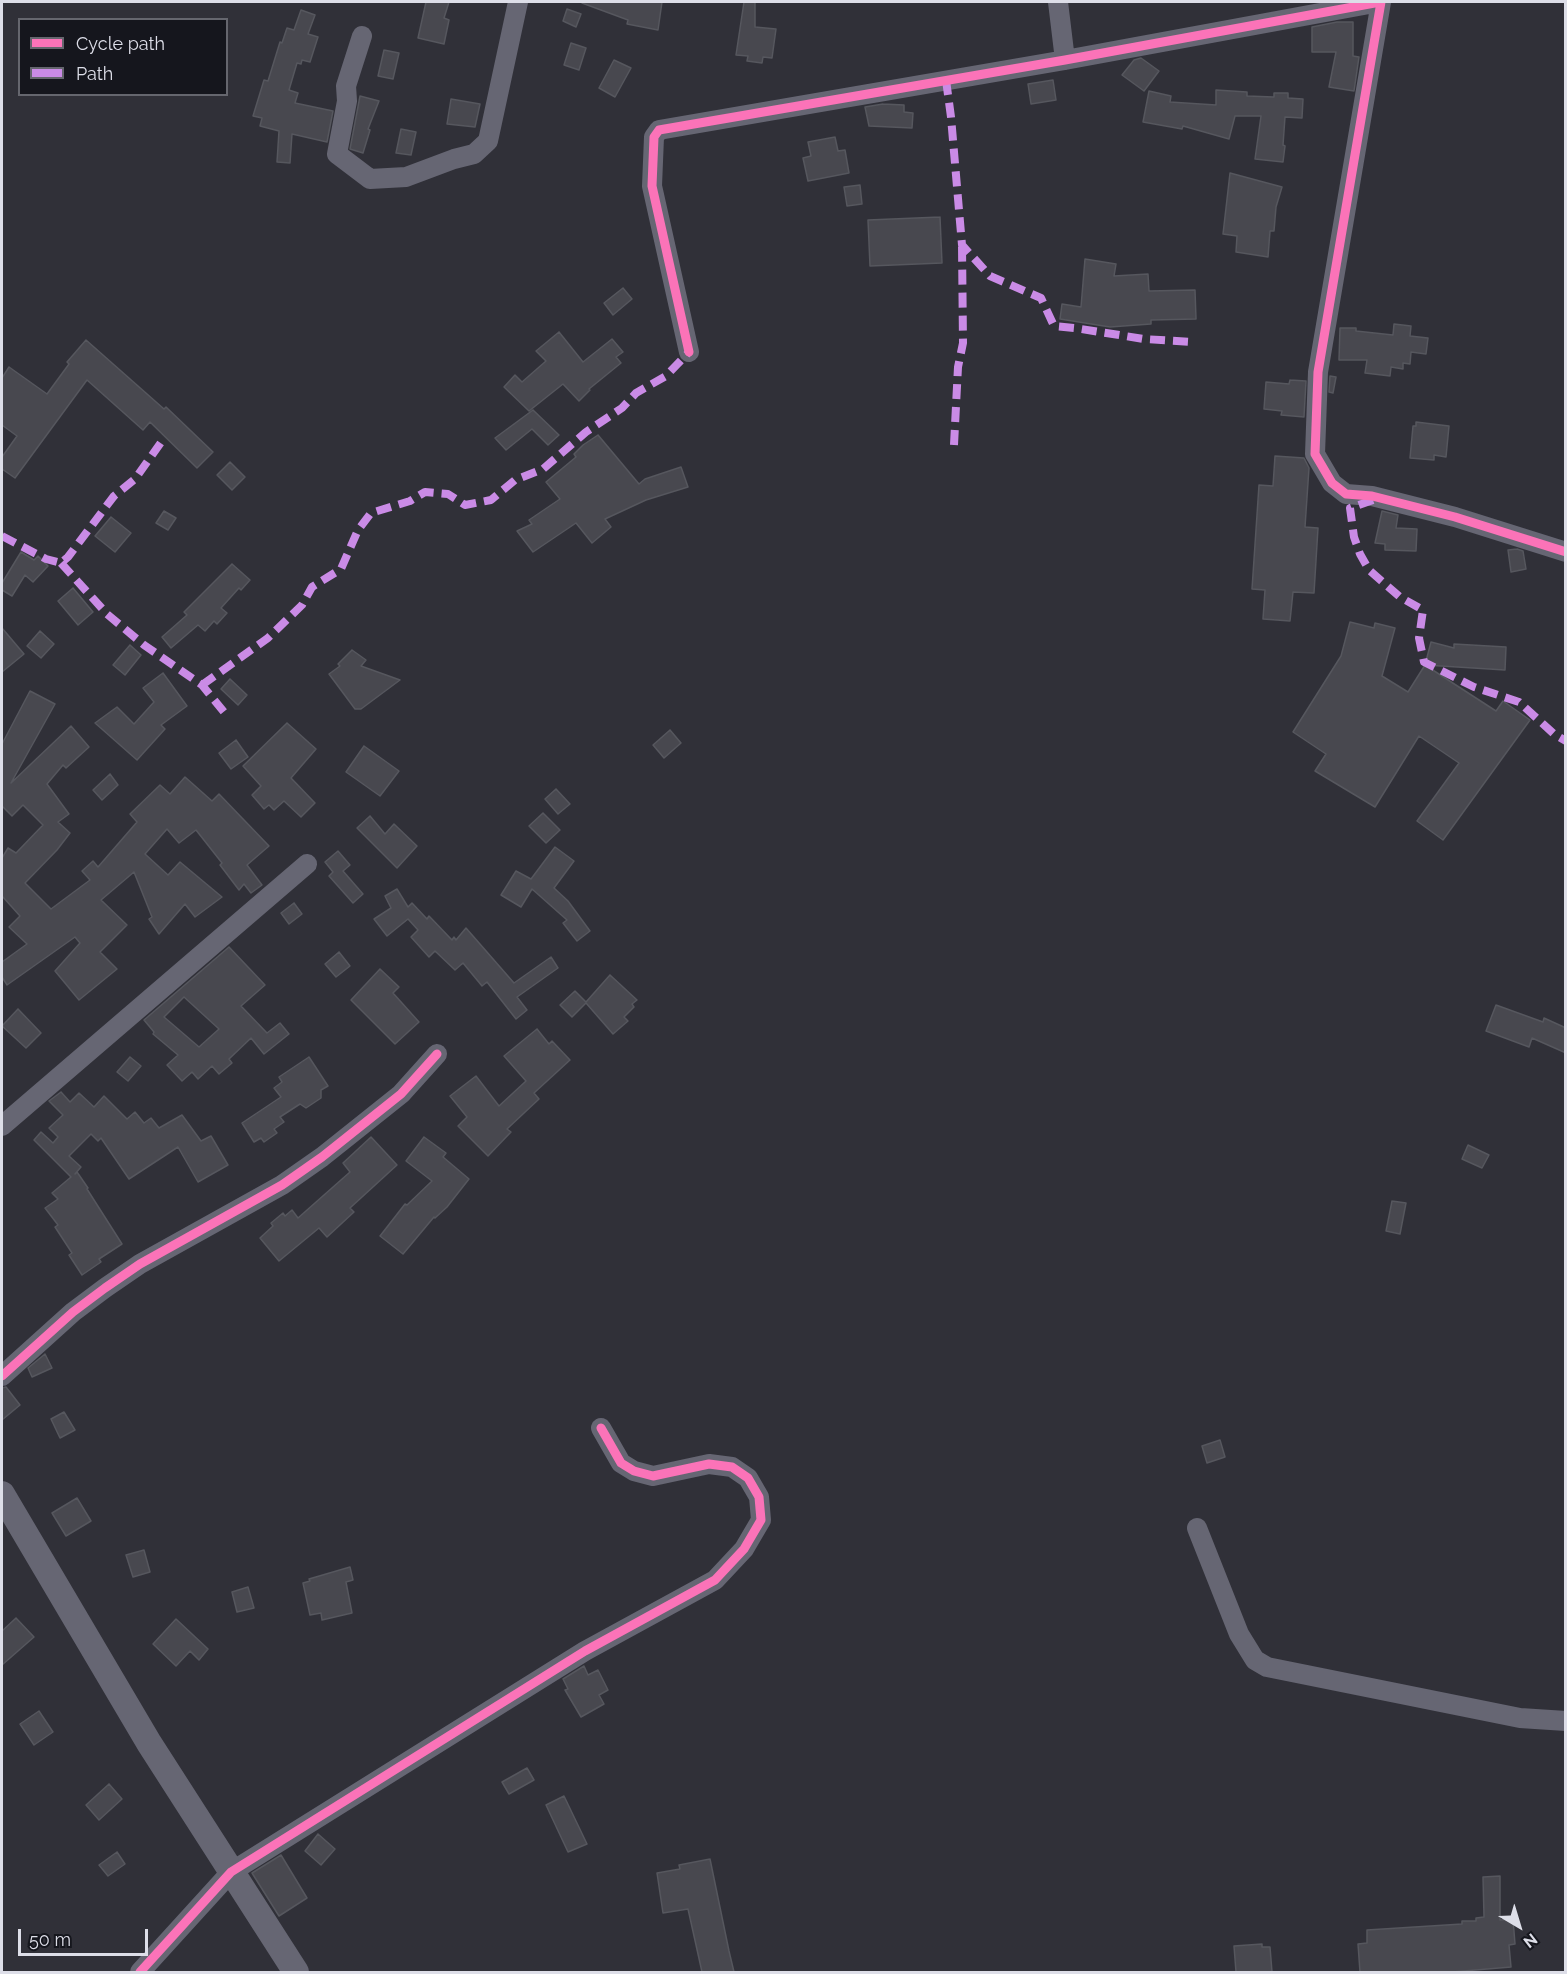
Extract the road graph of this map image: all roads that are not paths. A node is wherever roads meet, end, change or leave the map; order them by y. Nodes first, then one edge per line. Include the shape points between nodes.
1 (518, 2) edge
2 (1058, 2) edge
3 (1380, 2) edge
4 (362, 36) dead end
5 (1065, 60) junction
6 (689, 352) dead end
7 (1566, 552) edge
8 (308, 864) dead end
9 (437, 1054) dead end
10 (2, 1126) edge
11 (2, 1376) edge
12 (601, 1428) dead end
13 (2, 1494) edge
14 (1197, 1528) dead end
15 (1566, 1721) edge
16 (231, 1872) junction
17 (140, 1972) edge
18 (296, 1972) edge

1 - 4 street via 488,141 474,154 406,177 370,179 338,154 346,86
2 - 5 street
3 - 5 street
3 - 7 street via 1318,372 1315,454 1332,483 1346,494 1372,496 1455,517
5 - 6 street via 657,132 652,186
8 - 10 street
9 - 11 street via 401,1094 322,1157 282,1185 140,1264 73,1312
12 - 16 street via 621,1463 634,1471 653,1476 709,1464 732,1467 748,1478 759,1497 761,1520 744,1549 715,1580 585,1651
13 - 16 street via 149,1743
14 - 15 street via 1239,1634 1256,1660 1267,1667 1520,1718
16 - 17 street
16 - 18 street

